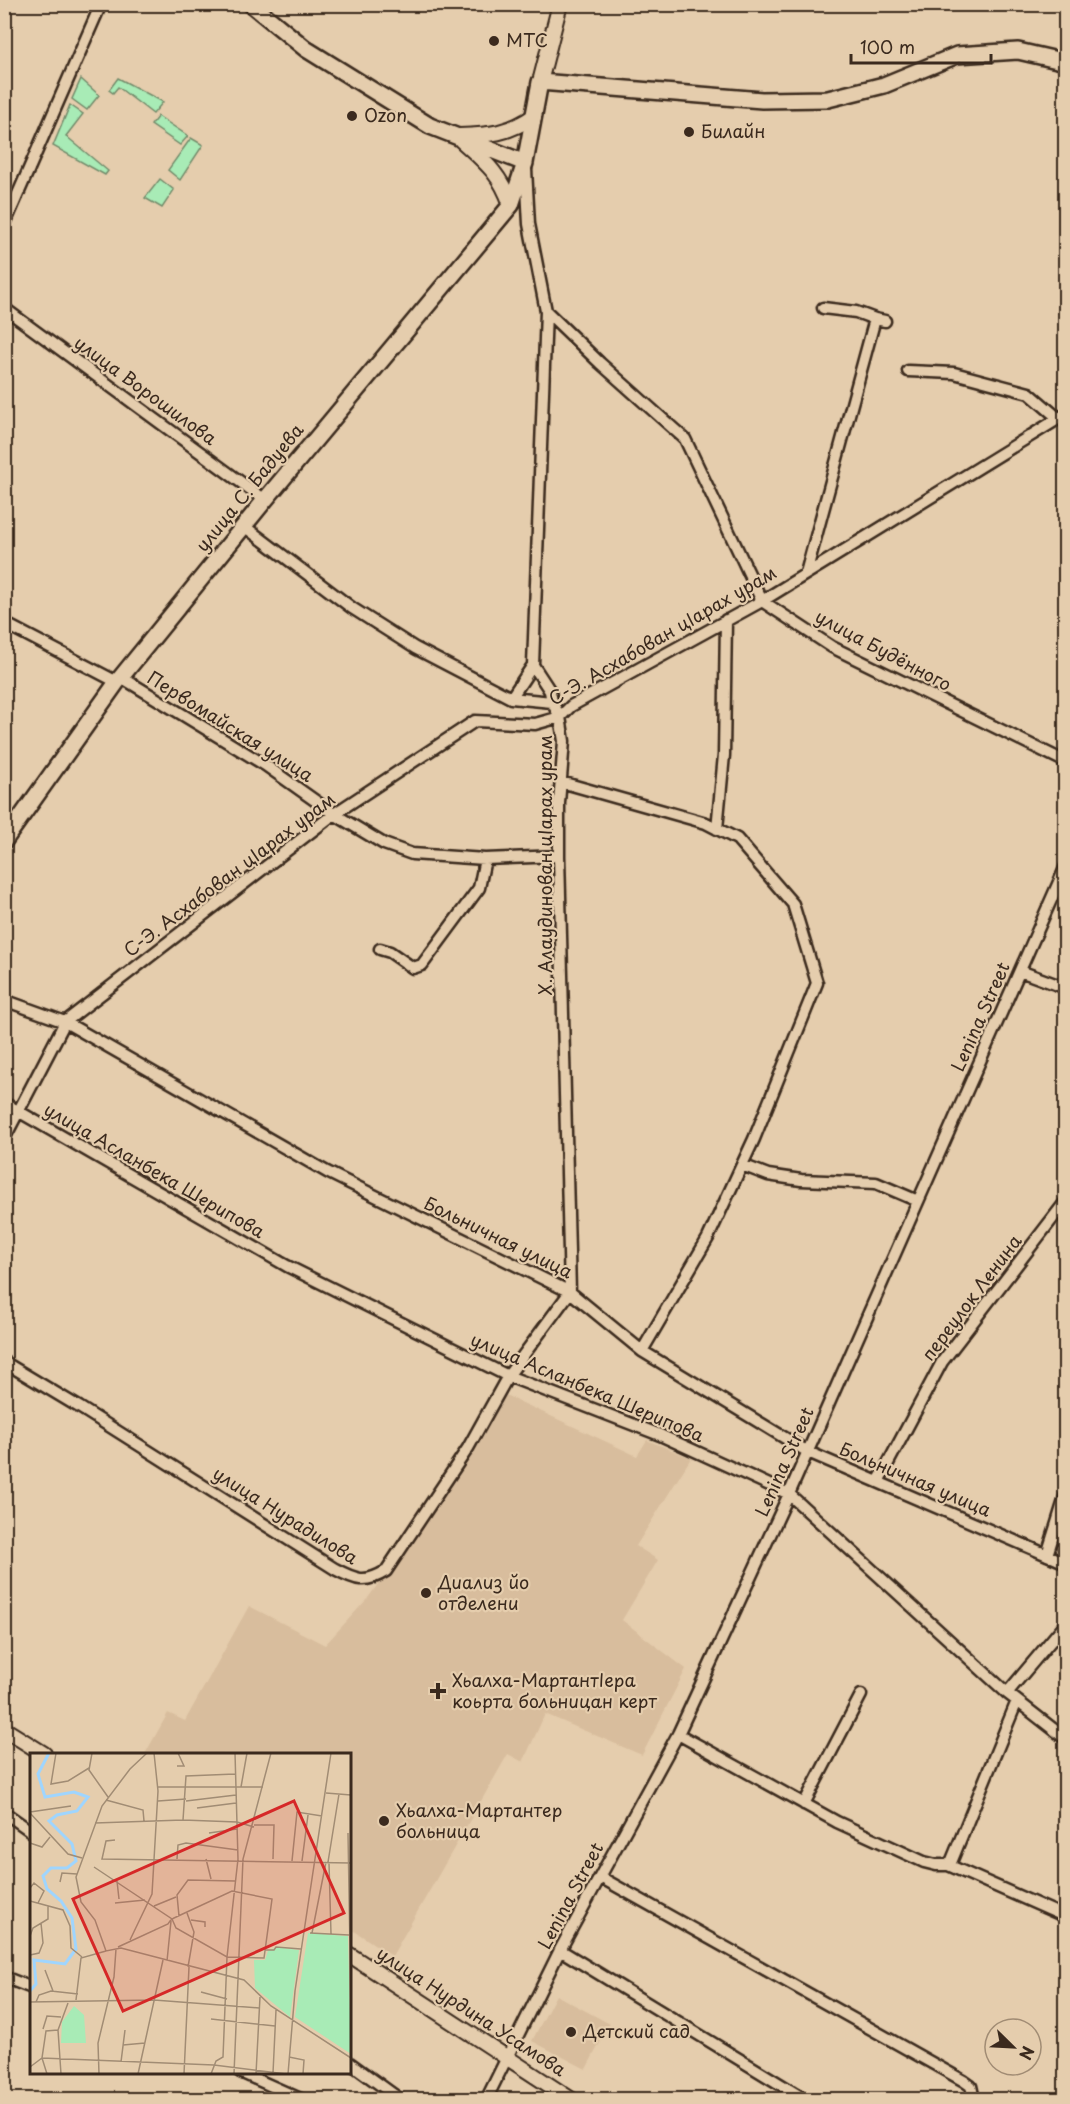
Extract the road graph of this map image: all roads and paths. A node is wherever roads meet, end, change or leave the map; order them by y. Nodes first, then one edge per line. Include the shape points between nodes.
1 (101, 4) edge
2 (251, 4) edge
3 (560, 4) edge
4 (1065, 62) edge
5 (540, 82) junction
6 (534, 116) junction
7 (457, 136) junction
8 (525, 163) junction
9 (511, 205) junction
10 (4, 226) edge
11 (4, 308) edge
12 (823, 308) dead end
13 (546, 311) junction
14 (909, 370) dead end
15 (1062, 416) edge
16 (265, 500) junction
17 (244, 526) junction
18 (806, 573) junction
19 (762, 601) junction
20 (726, 620) junction
21 (4, 623) edge
22 (533, 665) junction
23 (119, 680) junction
24 (511, 698) junction
25 (552, 702) junction
26 (560, 717) junction
27 (1065, 762) edge
28 (561, 782) junction
29 (334, 814) junction
30 (717, 829) junction
31 (4, 840) edge
32 (559, 856) junction
33 (484, 859) junction
34 (1065, 866) edge
35 (380, 949) dead end
36 (1020, 971) junction
37 (1065, 988) edge
38 (4, 1000) edge
39 (66, 1022) junction
40 (4, 1103) edge
41 (19, 1111) junction
42 (4, 1139) edge
43 (742, 1165) junction
44 (918, 1201) junction
45 (1065, 1201) edge
46 (570, 1292) junction
47 (642, 1351) junction
48 (4, 1362) edge
49 (508, 1376) junction
50 (808, 1452) junction
51 (878, 1482) junction
52 (789, 1494) junction
53 (1065, 1494) edge
54 (1047, 1555) junction
55 (1065, 1563) edge
56 (1065, 1623) edge
57 (1006, 1693) junction
58 (861, 1695) dead end
59 (1017, 1701) junction
60 (4, 1729) edge
61 (678, 1734) junction
62 (1065, 1739) edge
63 (41, 1753) edge
64 (804, 1804) junction
65 (4, 1812) edge
66 (30, 1831) edge
67 (948, 1864) junction
68 (600, 1877) junction
69 (1065, 1917) edge
70 (560, 1950) junction
71 (351, 1956) edge
72 (4, 1977) edge
73 (30, 1987) edge
74 (506, 2057) junction
75 (351, 2063) edge
76 (242, 2074) edge
77 (303, 2100) edge
78 (401, 2100) edge
79 (486, 2100) edge
80 (572, 2100) edge
81 (806, 2100) edge
82 (970, 2100) edge

1 - 10 street
2 - 7 main road via 306,50 430,126
3 - 5 street
4 - 5 main road via 1018,51 957,55 884,85 828,99 762,100
5 - 6 main road, улица С. Бадуева
6 - 7 street via 510,131
6 - 8 main road, улица С. Бадуева
7 - 8 main road
7 - 9 street via 496,173
8 - 9 main road, улица С. Бадуева
8 - 13 street via 529,224
9 - 16 main road, улица С. Бадуева
11 - 16 street, улица Ворошилова
12 - 18 street via 880,320
13 - 19 street via 685,439
13 - 22 street
14 - 15 street via 954,373 1029,393
15 - 18 street, С-Э. Асхабован цIарах урам
16 - 17 main road, улица С. Бадуева
17 - 23 main road, улица С. Бадуева
17 - 24 street via 352,608 406,643
18 - 19 street, С-Э. Асхабован цIарах урам
19 - 20 street, С-Э. Асхабован цIарах урам
19 - 27 street, улица Будённого via 832,647
20 - 26 street, С-Э. Асхабован цIарах урам via 571,706
20 - 30 street via 724,755
21 - 23 street, Первомайская улица
22 - 24 street
22 - 25 street, Х. Алаудинован цIарах урам via 550,691
23 - 29 street, Первомайская улица via 265,765
23 - 31 main road, улица С. Бадуева
24 - 25 street
25 - 26 street, Х. Алаудинован цIарах урам
26 - 28 street, Х. Алаудинован цIарах урам via 564,741
26 - 29 street, С-Э. Асхабован цIарах урам via 536,724 475,721
28 - 30 street
28 - 32 street, Х. Алаудинован цIарах урам
29 - 33 street, Первомайская улица via 384,844 412,854
29 - 39 street, С-Э. Асхабован цIарах урам
30 - 43 street via 737,839 793,904 817,983
32 - 33 street, Первомайская улица
32 - 46 street, Х. Алаудинован цIарах урам
33 - 35 street via 479,888 422,965 413,968
34 - 36 street, Lenina Street
36 - 37 street
36 - 44 street, Lenina Street
38 - 39 street, Больничная улица
39 - 41 street, С-Э. Асхабован цIарах урам
39 - 46 street, Больничная улица via 327,1172
40 - 41 street, улица Асланбека Шерипова
41 - 42 street, С-Э. Асхабован цIарах урам
41 - 49 street, улица Асланбека Шерипова via 287,1266
43 - 44 street via 768,1175 801,1180 876,1183
43 - 47 street via 708,1238
44 - 50 street, Lenina Street
45 - 51 street, переулок Ленина via 942,1362
46 - 47 street, Больничная улица
46 - 49 street
47 - 50 street, Больничная улица
48 - 49 street, улица Нурадилова via 335,1569 363,1580 387,1571 468,1448
49 - 52 street, улица Асланбека Шерипова via 660,1435
50 - 51 street, Больничная улица
50 - 52 street, Lenina Street
51 - 54 street, Больничная улица
52 - 57 street, улица Асланбека Шерипова
52 - 61 street, Lenina Street
53 - 54 street
54 - 55 street, Больничная улица
56 - 57 street
57 - 59 street, улица Асланбека Шерипова
58 - 64 street
59 - 62 street, улица Асланбека Шерипова
59 - 67 street
60 - 63 street
61 - 64 street
61 - 68 street, Lenina Street
64 - 67 street via 924,1862
65 - 66 street
67 - 69 street
68 - 70 street, Lenina Street
68 - 82 street via 964,2081 971,2086
70 - 74 street, Lenina Street
70 - 81 street
71 - 74 street, улица Нурдина Усамова
72 - 73 street
74 - 79 street, Lenina Street
74 - 80 street, улица Нурдина Усамова
75 - 78 street
76 - 77 street

